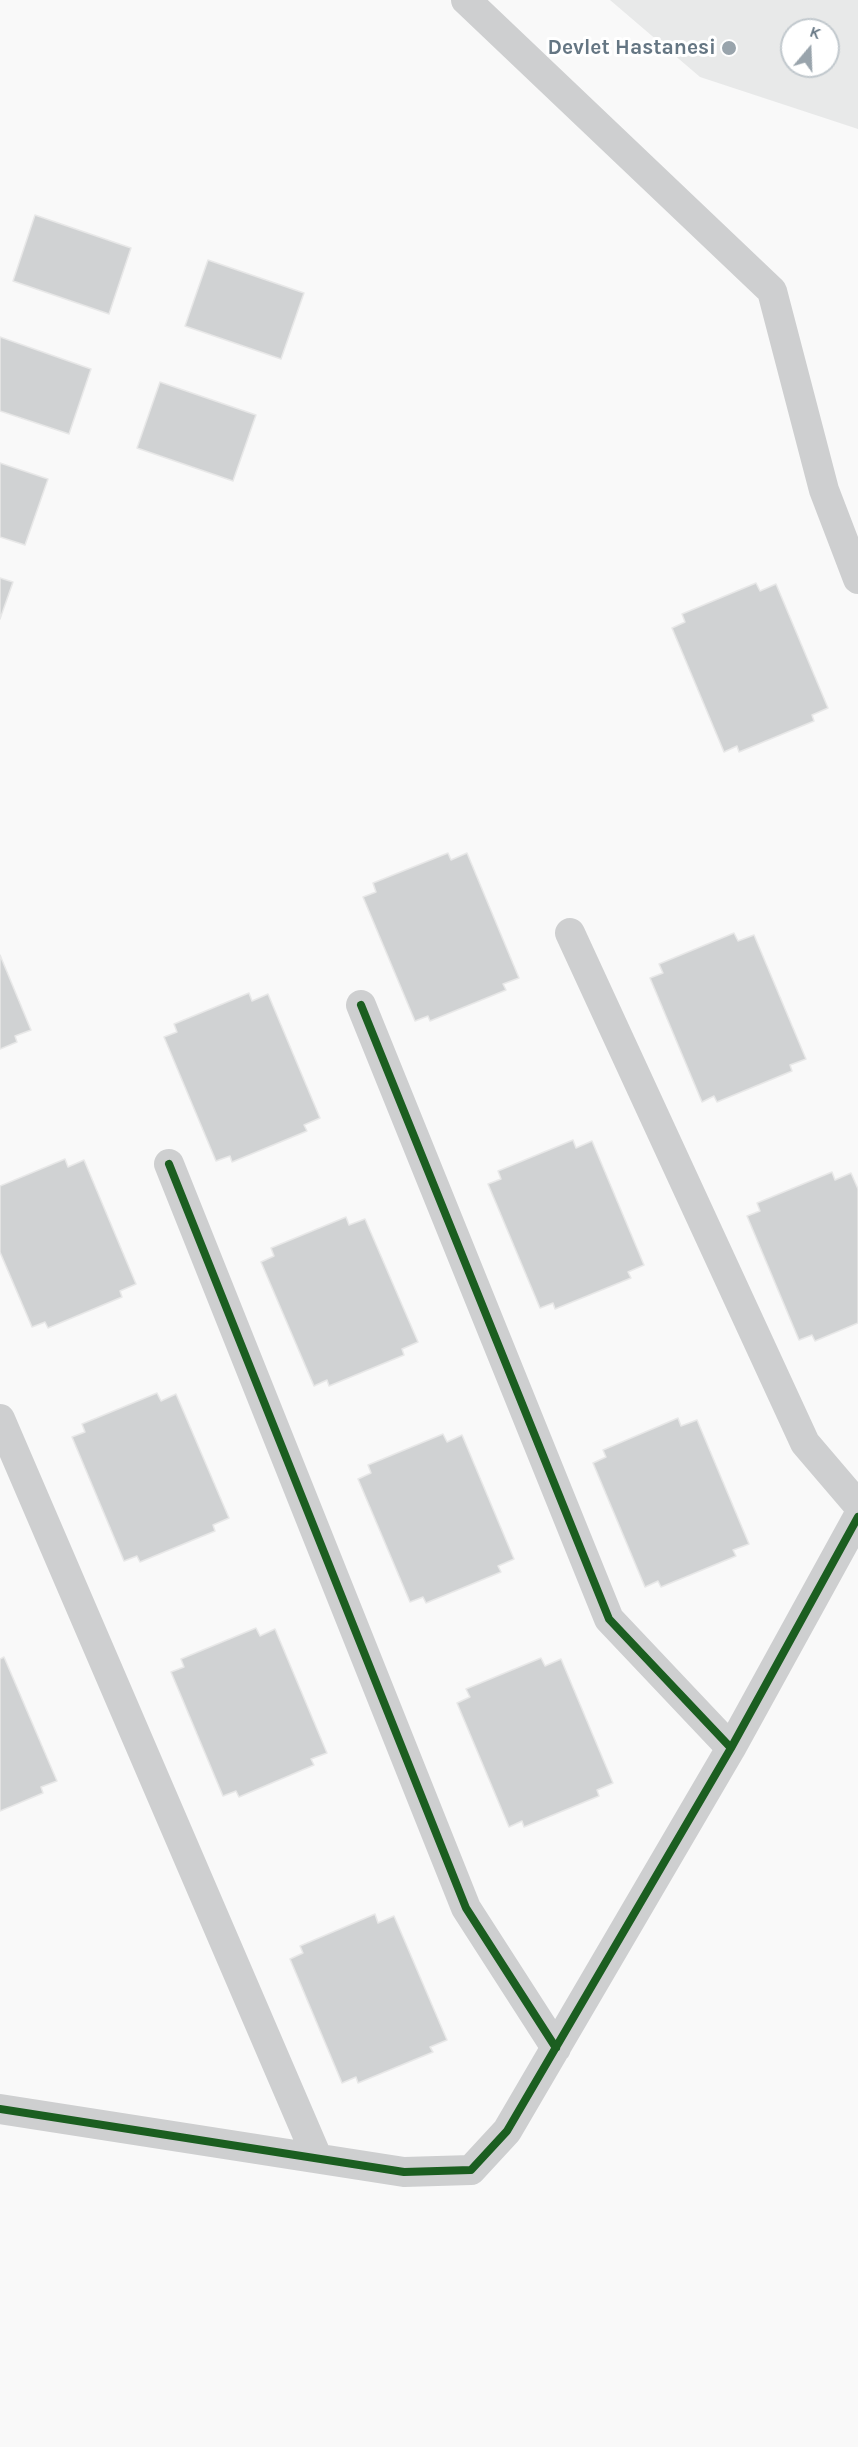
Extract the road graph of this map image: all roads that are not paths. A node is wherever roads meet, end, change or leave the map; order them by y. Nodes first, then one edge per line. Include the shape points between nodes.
1 (466, 0) edge
2 (858, 579) edge
3 (570, 933) dead end
4 (361, 1005) dead end
5 (169, 1164) dead end
6 (0, 1419) edge
7 (858, 1505) edge
8 (858, 1517) edge
9 (730, 1748) junction
10 (556, 2048) junction
11 (0, 2109) edge
12 (317, 2157) junction

1 - 2 street via 772,291 824,490
3 - 7 street via 805,1443
4 - 9 street via 609,1619
5 - 10 street via 466,1908
6 - 12 street
8 - 9 street
9 - 10 street
10 - 12 street via 507,2131 471,2170 404,2172
11 - 12 street

